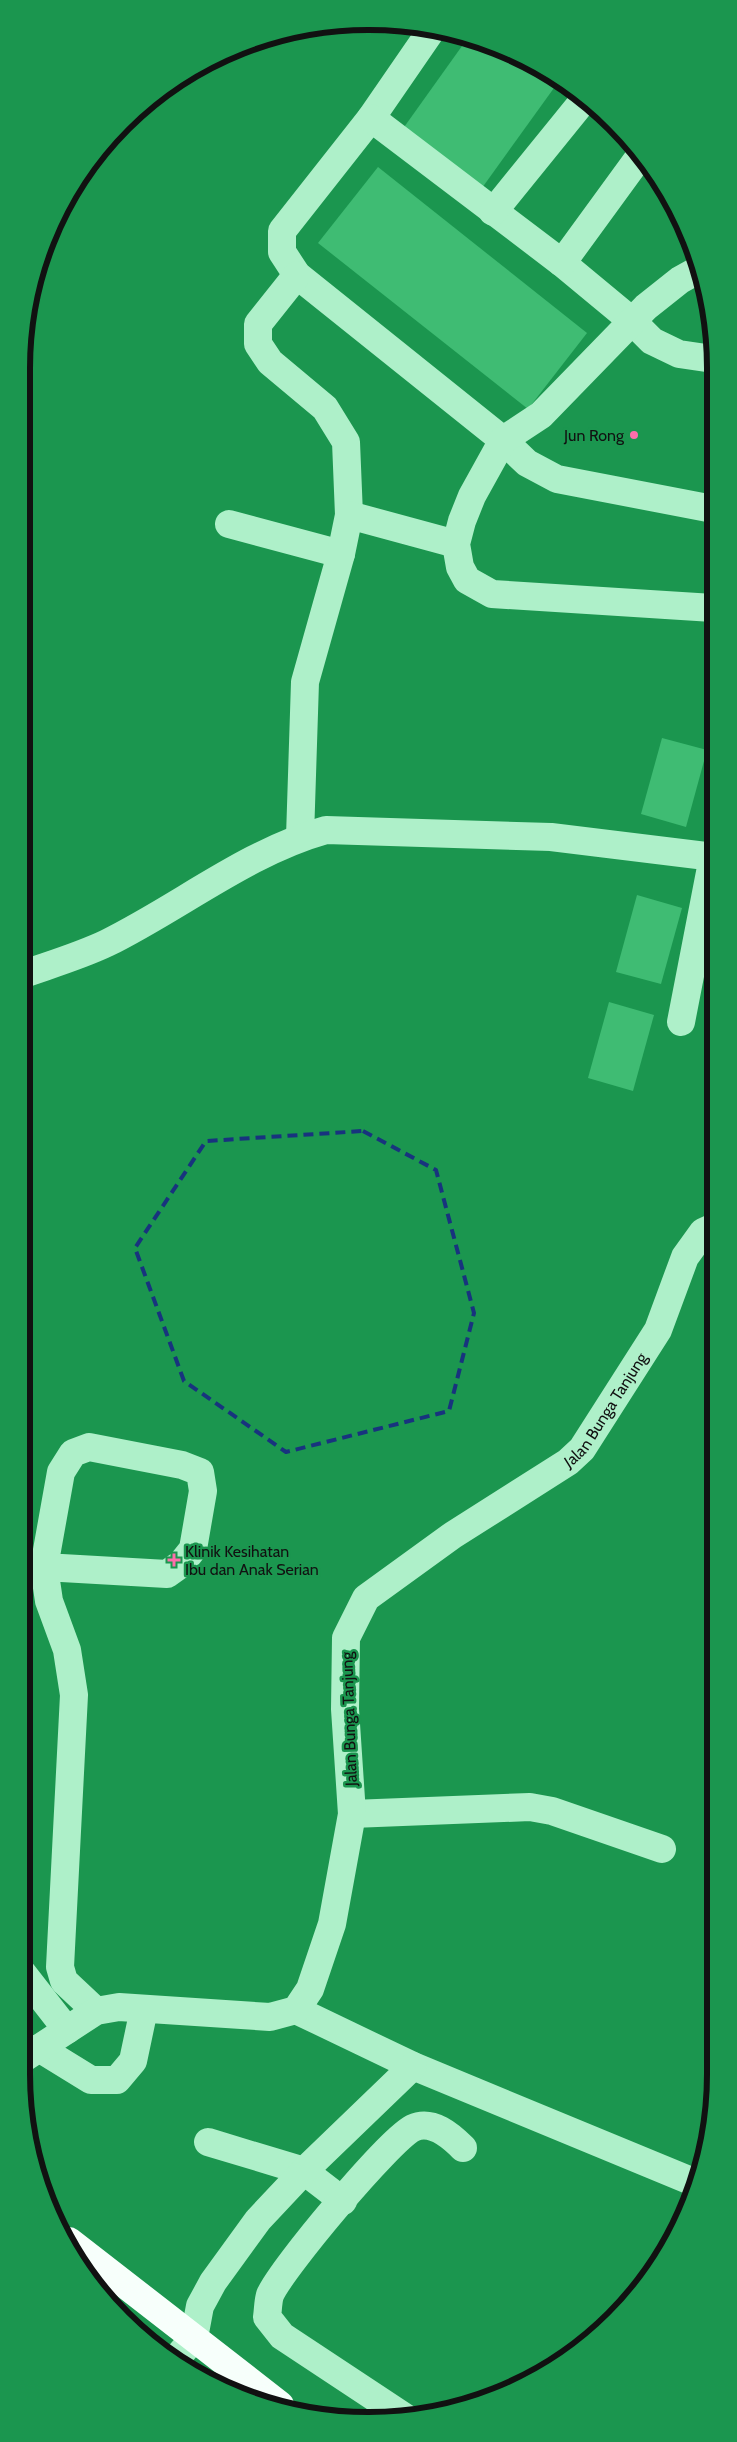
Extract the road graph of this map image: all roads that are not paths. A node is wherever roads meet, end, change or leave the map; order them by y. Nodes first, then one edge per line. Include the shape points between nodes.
1 (428, 36) edge
2 (581, 105) edge
3 (371, 118) junction
4 (636, 161) edge
5 (494, 212) junction
6 (562, 264) junction
7 (693, 273) edge
8 (297, 275) junction
9 (632, 321) junction
10 (707, 358) edge
11 (503, 440) junction
12 (707, 509) edge
13 (349, 515) junction
14 (229, 524) dead end
15 (456, 544) junction
16 (342, 554) junction
17 (707, 608) edge
18 (300, 837) junction
19 (707, 856) edge
20 (707, 888) edge
21 (30, 972) edge
22 (681, 1022) dead end
23 (707, 1230) edge
24 (44, 1567) junction
25 (352, 1814) junction
26 (662, 1849) dead end
27 (30, 1983) edge
28 (144, 2009) junction
29 (296, 2010) junction
30 (96, 2011) junction
31 (67, 2030) junction
32 (30, 2054) edge
33 (414, 2066) junction
34 (208, 2142) dead end
35 (463, 2148) dead end
36 (304, 2171) junction
37 (689, 2180) edge
38 (343, 2201) junction
39 (90, 2264) edge
40 (194, 2338) junction
41 (180, 2355) edge
42 (269, 2397) edge
43 (395, 2411) edge

1 - 3 street
2 - 5 street
3 - 5 street
3 - 8 street via 282,230 282,252
4 - 6 street
5 - 6 street
6 - 9 street
7 - 9 street via 646,306
8 - 11 street
8 - 13 street via 258,324 258,344 270,362 325,408 346,442
9 - 10 street via 652,341 679,354
9 - 11 street via 541,415
11 - 12 street via 527,462 557,479
11 - 15 street via 472,496
13 - 15 street
13 - 16 street
14 - 16 street
15 - 17 street via 460,566 467,580 492,594
16 - 18 street via 305,682
18 - 19 street via 326,830 551,837
18 - 21 street via 262,855 106,944
20 - 22 street
23 - 25 street, Jalan Bunga Tanjung via 685,1256 658,1330 582,1449 568,1462 454,1535 366,1598 346,1638 345,1709
24 - 24 street via 62,1472 73,1453 89,1446 182,1465 200,1472 203,1491 193,1548 181,1564 167,1574
24 - 30 street via 49,1601 67,1650 74,1695 60,1967 64,1981
25 - 26 street via 530,1807 552,1811
25 - 29 street, Jalan Bunga Tanjung via 332,1924 310,1989
27 - 31 street
28 - 29 street via 270,2017
28 - 30 street via 119,2007
28 - 32 street via 133,2061 117,2080 91,2080
29 - 33 street
30 - 31 street
31 - 32 street
33 - 36 street
33 - 37 street
34 - 36 street
35 - 38 street via 447,2133 432,2127 414,2127 394,2142
36 - 38 street
36 - 40 street via 258,2220 213,2282 200,2306
38 - 43 street via 282,2276 270,2296 267,2318 282,2336
39 - 40 main road
40 - 41 street
40 - 42 main road

